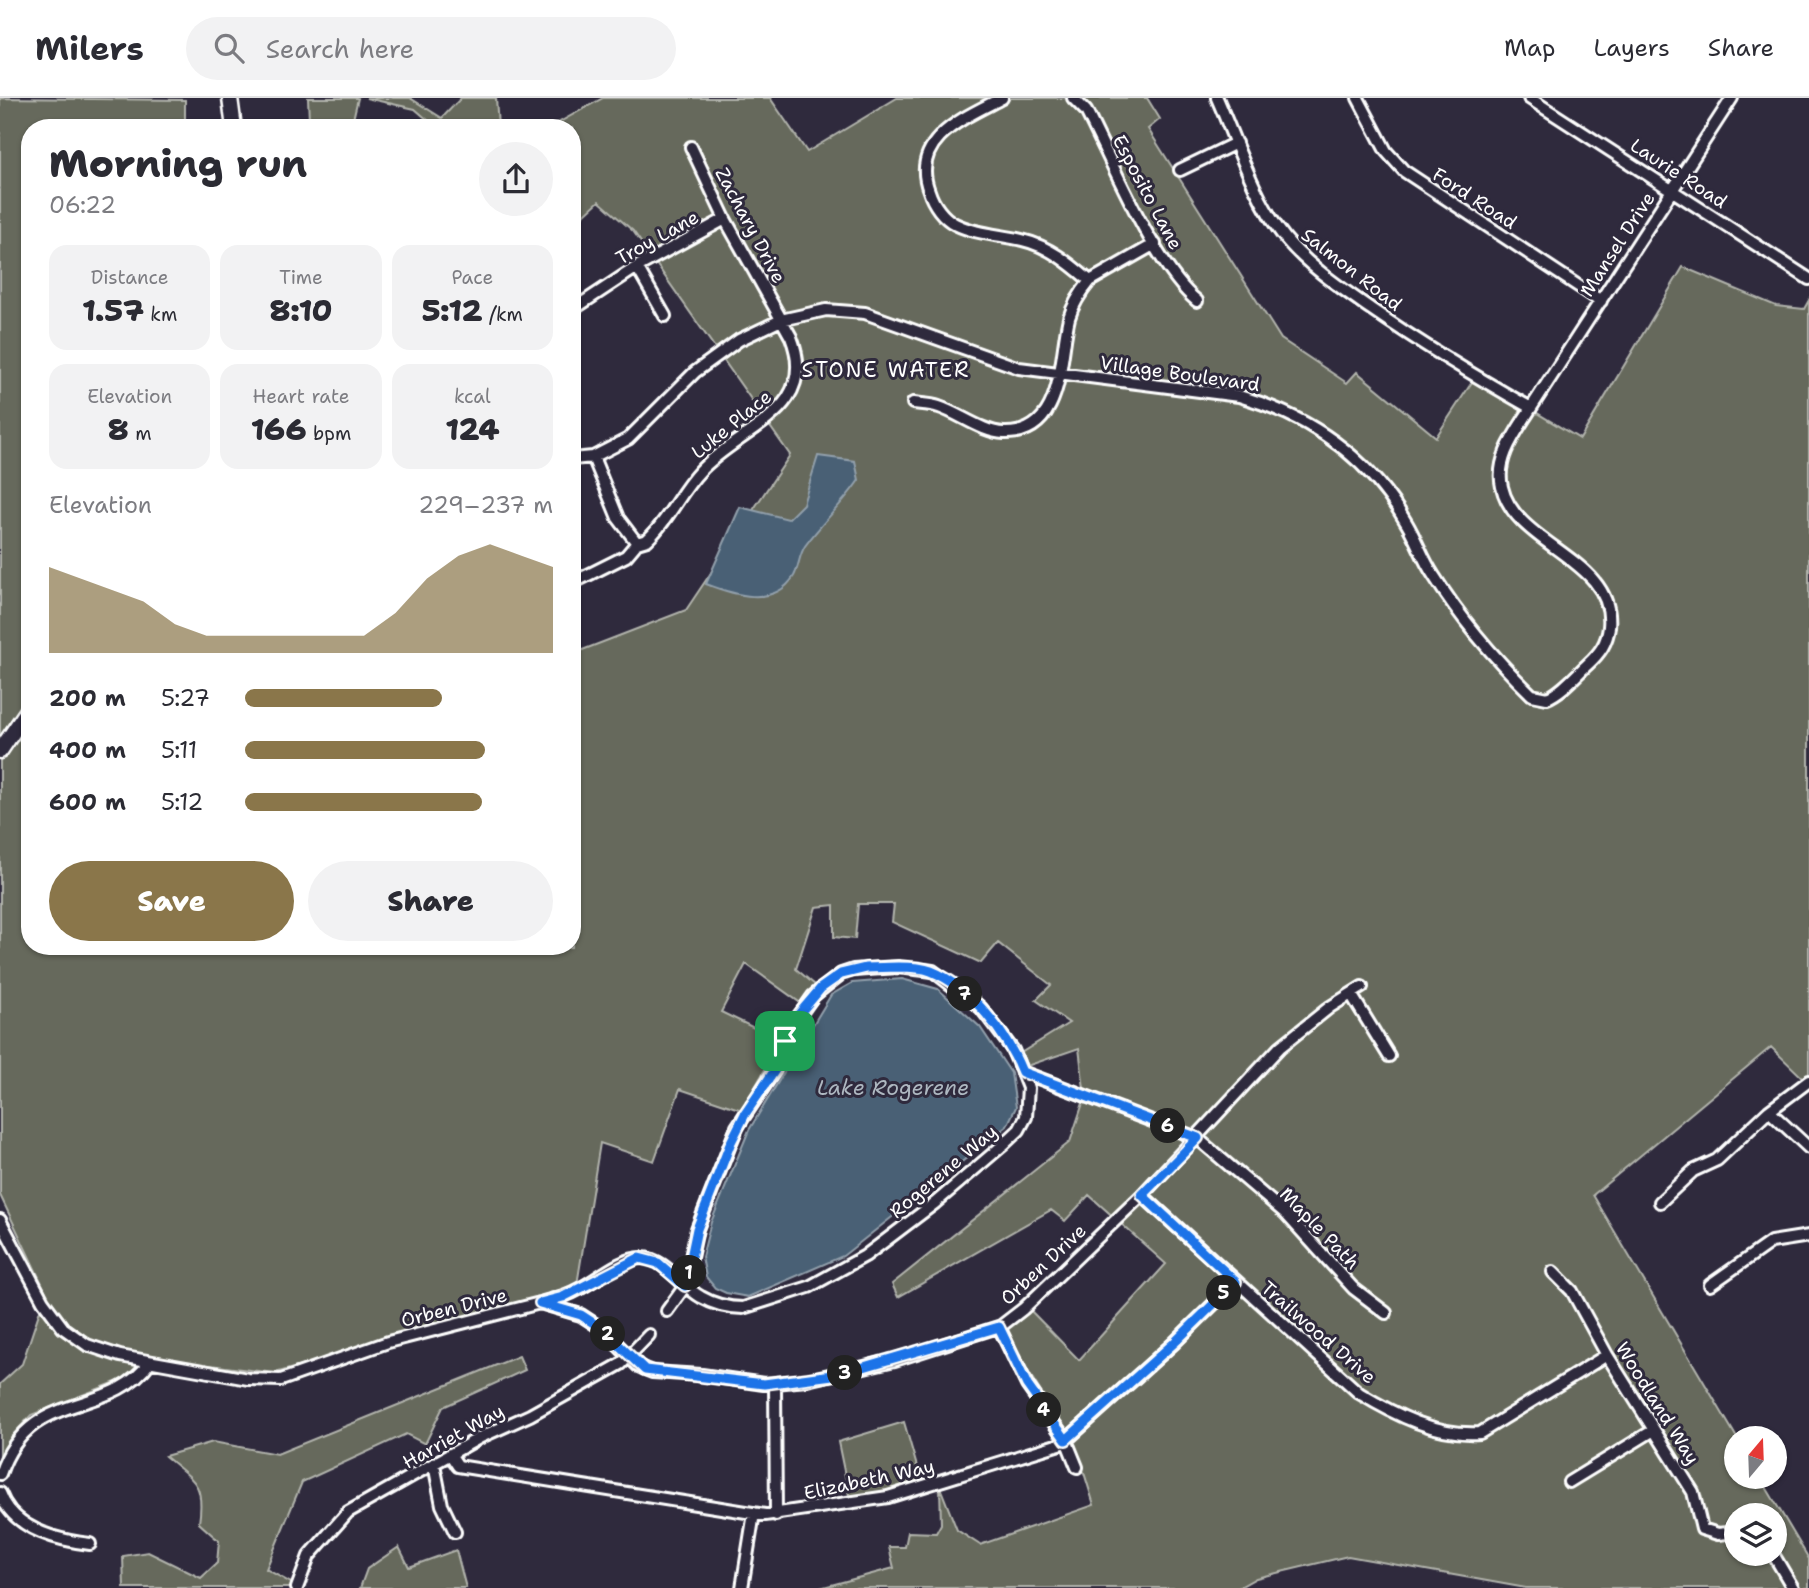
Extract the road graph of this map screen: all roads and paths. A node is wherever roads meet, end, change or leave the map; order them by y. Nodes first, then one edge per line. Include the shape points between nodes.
1 (230, 98) edge
2 (1002, 98) edge
3 (1073, 98) edge
4 (1217, 98) edge
5 (1358, 98) edge
6 (1529, 98) edge
7 (1732, 98) edge
8 (233, 119) edge
9 (1236, 143) junction
10 (691, 147) dead end
11 (1180, 170) dead end
12 (1673, 190) junction
13 (725, 219) junction
14 (1155, 244) junction
15 (637, 267) junction
16 (1809, 279) edge
17 (1090, 281) junction
18 (1196, 301) dead end
19 (1601, 301) junction
20 (581, 304) edge
21 (665, 316) dead end
22 (781, 320) junction
23 (1059, 375) junction
24 (913, 404) dead end
25 (1531, 408) junction
26 (593, 457) junction
27 (581, 458) edge
28 (637, 543) junction
29 (581, 578) edge
30 (21, 720) edge
31 (0, 751) edge
32 (1362, 987) dead end
33 (1351, 994) junction
34 (1389, 1056) dead end
35 (1022, 1072) junction
36 (1809, 1082) edge
37 (1769, 1111) junction
38 (1198, 1138) junction
39 (1809, 1148) edge
40 (1142, 1195) junction
41 (1660, 1202) dead end
42 (0, 1220) edge
43 (1809, 1236) edge
44 (1553, 1272) dead end
45 (1236, 1282) junction
46 (1710, 1285) dead end
47 (685, 1286) junction
48 (540, 1303) junction
49 (667, 1311) dead end
50 (1386, 1313) dead end
51 (999, 1327) junction
52 (649, 1335) dead end
53 (1607, 1355) junction
54 (628, 1356) junction
55 (150, 1362) junction
56 (775, 1385) junction
57 (1654, 1430) junction
58 (1066, 1440) junction
59 (450, 1454) junction
60 (434, 1464) junction
61 (1077, 1467) dead end
62 (0, 1474) edge
63 (1569, 1482) dead end
64 (0, 1493) edge
65 (754, 1513) junction
66 (776, 1515) junction
67 (454, 1532) dead end
68 (1724, 1533) edge
69 (90, 1544) dead end
70 (1780, 1566) edge
71 (297, 1588) edge
72 (742, 1588) edge
73 (1793, 1588) edge

1 - 8 street
2 - 17 street via 940,134 925,166 928,191 951,222 1026,241 1060,256
3 - 14 street, Esposito Lane via 1086,111
4 - 9 street, Salmon Road
5 - 19 street, Ford Road via 1386,151 1404,171
6 - 12 street, Laurie Road
7 - 12 street, Mansel Drive
9 - 11 street
9 - 25 street, Salmon Road via 1271,216 1297,251 1409,335
10 - 13 street, Zachary Drive
12 - 16 street, Laurie Road
12 - 19 street, Mansel Drive
13 - 15 street, Troy Lane
13 - 22 street, Zachary Drive
14 - 17 street
14 - 18 street, Esposito Lane via 1181,288
15 - 20 street, Troy Lane
15 - 21 street
17 - 23 street via 1069,319
19 - 25 street, Mansel Drive
22 - 23 street, Village Boulevard via 826,310 865,313 995,361
22 - 26 street, Village Boulevard via 726,348 695,372 637,433
22 - 28 street, Luke Place via 798,358 792,394 772,415 708,462 657,530
23 - 24 street via 1044,416 1028,428 1011,432 993,430 937,405
23 - 25 street, Village Boulevard via 1239,396 1314,425 1376,479 1408,525 1432,574 1468,624 1532,695 1547,698 1601,650 1609,617 1595,583 1507,502 1502,464
26 - 27 street, Village Boulevard
26 - 28 street via 618,518
28 - 29 street, Luke Place via 626,556
30 - 31 street
32 - 33 street, Orben Drive
33 - 34 street
33 - 38 street, Orben Drive via 1280,1047
35 - 38 street
35 - 47 street, Rogerene Way via 1029,1102 1019,1130 865,1256 809,1287 743,1308 701,1298
35 - 47 street, Rogerene Way via 1013,1050 981,1008 933,971 888,967 841,974 821,988 799,1014 775,1070 737,1127 697,1229
36 - 37 street
37 - 39 street
37 - 41 street via 1717,1160 1693,1171
38 - 40 street, Orben Drive
38 - 50 street, Maple Path via 1285,1213 1353,1288
40 - 45 street, Trailwood Drive
40 - 51 street, Orben Drive
42 - 55 street, Orben Drive via 43,1301 63,1328 96,1349
43 - 46 street via 1771,1242
44 - 53 street, Woodland Way via 1572,1291
45 - 53 street, Trailwood Drive via 1359,1393 1385,1409 1459,1435 1480,1433
45 - 58 street, Elizabeth Way
47 - 48 street, Rogerene Way via 658,1263 639,1258 563,1297
47 - 49 street
48 - 54 street, Orben Drive via 581,1315
48 - 55 street, Orben Drive via 388,1342 281,1380 248,1379
51 - 56 street, Orben Drive via 840,1374
51 - 58 street via 1027,1385
52 - 54 street, Harriet Way
53 - 57 street, Woodland Way
54 - 56 street, Orben Drive via 652,1372
54 - 59 street, Harriet Way via 575,1391
55 - 62 street via 139,1377 28,1427 9,1451
56 - 66 street
57 - 63 street
57 - 68 street, Woodland Way via 1693,1492 1702,1528
58 - 61 street
58 - 66 street, Elizabeth Way via 901,1493
59 - 60 street, Harriet Way
59 - 65 street, Elizabeth Way via 458,1466
60 - 67 street via 442,1505
60 - 71 street, Harriet Way via 338,1520 309,1556
64 - 69 street via 21,1522 63,1541
65 - 66 street, Elizabeth Way
65 - 72 street
70 - 73 street

